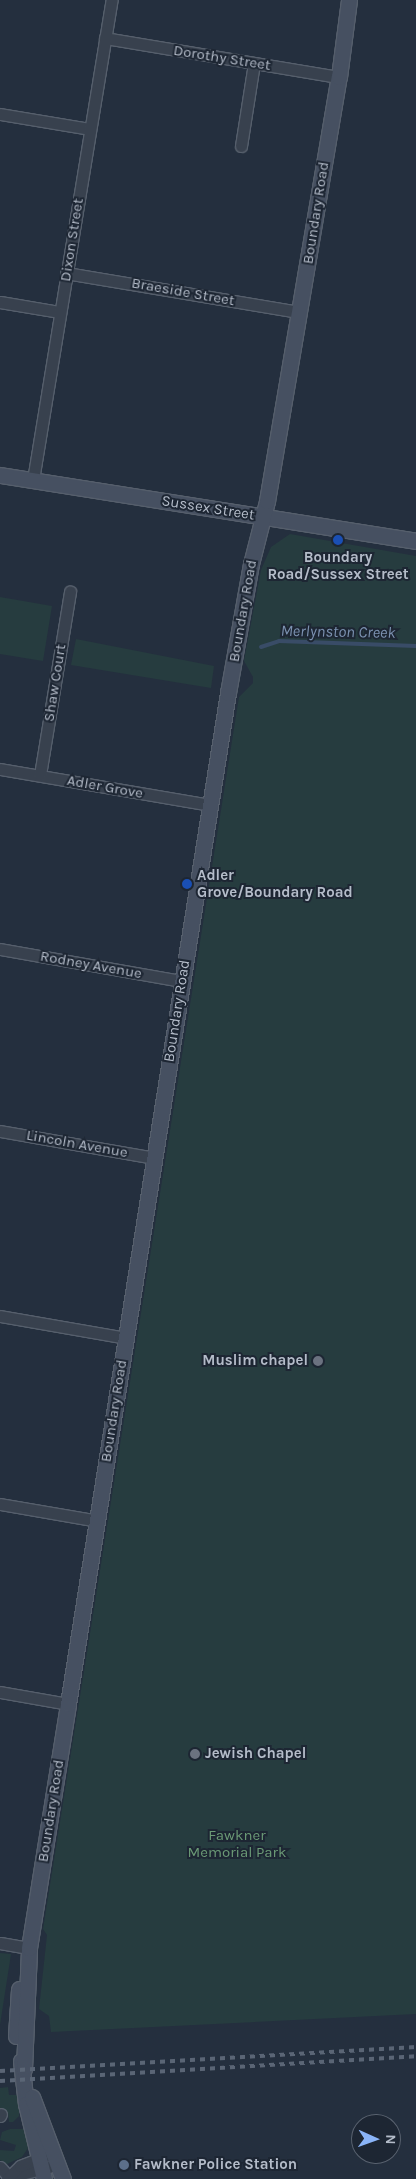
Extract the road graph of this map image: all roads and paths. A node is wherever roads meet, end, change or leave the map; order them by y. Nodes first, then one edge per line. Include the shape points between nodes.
1 (112, 0) edge
2 (348, 0) edge
3 (356, 0) edge
4 (105, 38) junction
5 (254, 63) junction
6 (339, 77) junction
7 (0, 114) edge
8 (90, 129) junction
9 (240, 146) dead end
10 (66, 273) junction
11 (0, 302) edge
12 (60, 312) junction
13 (300, 312) junction
14 (0, 475) edge
15 (34, 480) junction
16 (263, 517) junction
17 (416, 541) edge
18 (70, 591) dead end
19 (0, 769) edge
20 (40, 776) junction
21 (210, 805) junction
22 (0, 949) edge
23 (182, 981) junction
24 (0, 1131) edge
25 (154, 1158) junction
26 (0, 1316) edge
27 (126, 1338) junction
28 (0, 1504) edge
29 (98, 1521) junction
30 (0, 1692) edge
31 (68, 1704) junction
32 (0, 1943) edge
33 (30, 1948) junction
34 (24, 2074) junction
35 (56, 2158) junction
36 (0, 2167) edge
37 (41, 2169) edge
38 (8, 2178) edge
39 (63, 2179) edge

1 - 4 street, Dixon Street
2 - 6 main road, Boundary Road
3 - 6 main road, Boundary Road
4 - 5 street, Dorothy Street
4 - 8 street, Dixon Street
5 - 6 street, Dorothy Street
5 - 9 street
6 - 13 main road, Boundary Road
7 - 8 street
8 - 10 street, Dixon Street
10 - 12 street, Dixon Street
10 - 13 street, Braeside Street
11 - 12 street
12 - 15 street, Dixon Street
13 - 16 main road, Boundary Road
14 - 15 main road, Sussex Street
15 - 16 main road, Sussex Street
16 - 17 main road, Sussex Street
16 - 21 main road, Boundary Road via 251,564
18 - 20 street, Shaw Court
19 - 20 street, Adler Grove
20 - 21 street, Adler Grove
21 - 23 main road, Boundary Road
22 - 23 street, Rodney Avenue
23 - 25 main road, Boundary Road
24 - 25 street, Lincoln Avenue
25 - 27 main road, Boundary Road
26 - 27 street
27 - 29 main road, Boundary Road
28 - 29 street
29 - 31 main road, Boundary Road
30 - 31 street
31 - 33 main road, Boundary Road
32 - 33 street
33 - 34 main road, Boundary Road
34 - 35 main road, Boundary Road
34 - 37 main road, Boundary Road via 26,2104
35 - 37 street
35 - 39 main road, Boundary Road
36 - 38 street
37 - 38 street

